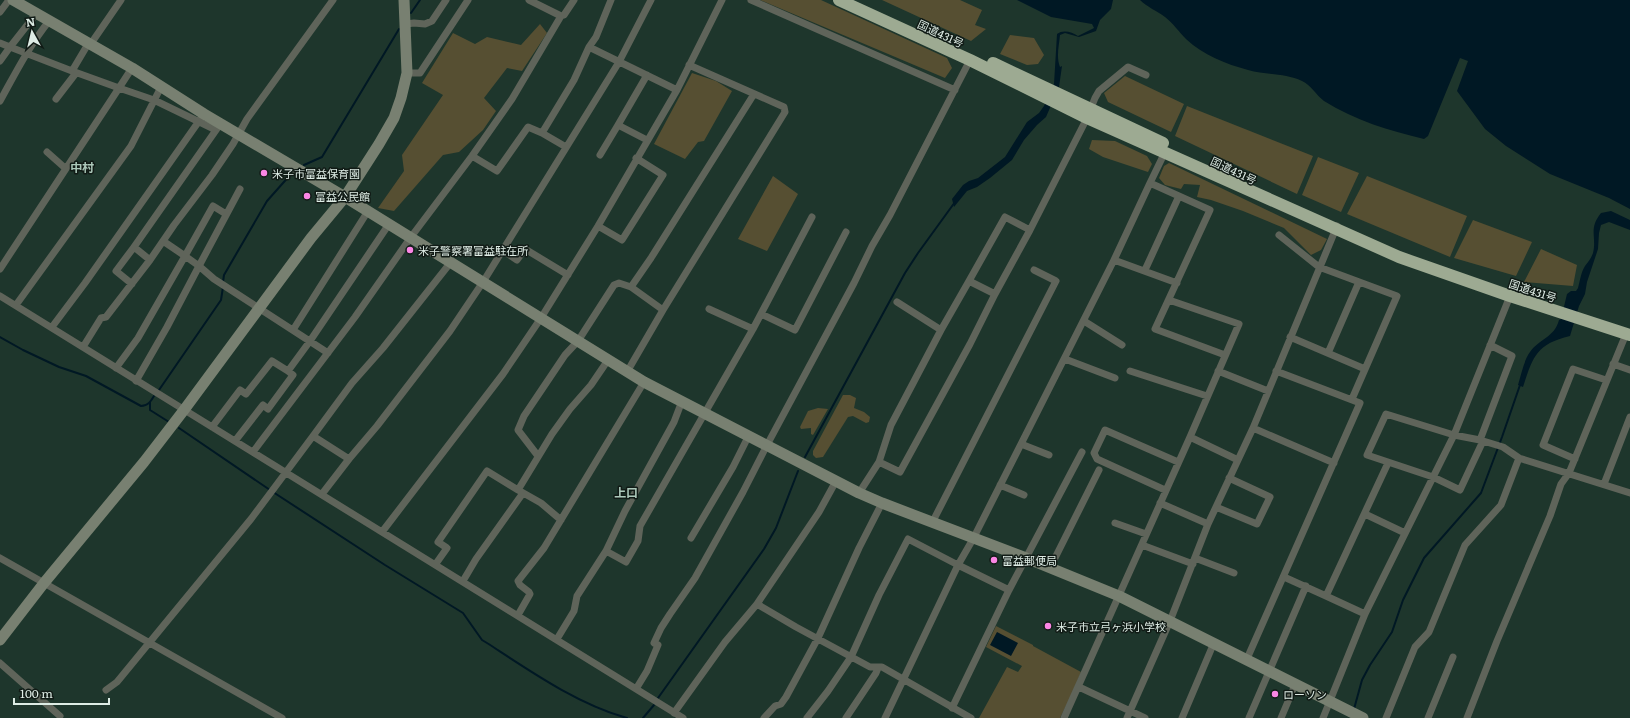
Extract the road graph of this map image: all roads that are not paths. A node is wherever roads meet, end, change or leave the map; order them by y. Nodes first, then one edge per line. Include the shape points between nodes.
1 (10, 0) edge
2 (13, 0) edge
3 (121, 0) edge
4 (333, 0) edge
5 (404, 0) edge
6 (446, 0) edge
7 (468, 0) edge
8 (529, 0) edge
9 (574, 0) edge
10 (611, 0) edge
11 (651, 0) edge
12 (722, 0) edge
13 (751, 0) edge
14 (840, 0) edge
15 (857, 0) edge
16 (539, 2) edge
17 (0, 12) edge
18 (36, 14) junction
19 (561, 16) junction
20 (49, 21) junction
21 (406, 24) junction
22 (0, 43) edge
23 (89, 44) junction
24 (10, 47) junction
25 (589, 48) junction
26 (26, 54) junction
27 (970, 60) junction
28 (0, 61) edge
29 (619, 62) junction
30 (689, 65) junction
31 (132, 68) junction
32 (74, 72) junction
33 (406, 73) junction
34 (647, 75) junction
35 (1146, 75) dead end
36 (161, 87) junction
37 (119, 88) junction
38 (677, 90) junction
39 (955, 90) junction
40 (754, 94) junction
41 (1052, 96) junction
42 (56, 100) dead end
43 (154, 100) junction
44 (0, 101) edge
45 (1090, 114) junction
46 (201, 118) junction
47 (618, 125) junction
48 (218, 127) junction
49 (542, 133) junction
50 (238, 134) junction
51 (647, 140) junction
52 (566, 147) junction
53 (46, 152) dead end
54 (1166, 152) junction
55 (600, 155) dead end
56 (472, 156) junction
57 (636, 158) junction
58 (65, 168) junction
59 (1150, 183) junction
60 (240, 189) dead end
61 (1179, 196) junction
62 (345, 197) junction
63 (368, 211) junction
64 (226, 214) junction
65 (812, 217) dead end
66 (389, 224) junction
67 (598, 226) junction
68 (1337, 227) junction
69 (1030, 230) junction
70 (846, 232) dead end
71 (1279, 236) dead end
72 (411, 237) junction
73 (163, 241) junction
74 (134, 247) junction
75 (502, 250) junction
76 (185, 256) junction
77 (150, 260) junction
78 (1114, 260) junction
79 (451, 262) junction
80 (198, 266) junction
81 (1319, 267) junction
82 (0, 269) edge
83 (1034, 270) dead end
84 (1145, 270) junction
85 (568, 276) junction
86 (969, 281) junction
87 (483, 282) junction
88 (1359, 282) junction
89 (1177, 283) junction
90 (132, 284) junction
91 (631, 287) junction
92 (995, 294) junction
93 (0, 296) edge
94 (1510, 296) junction
95 (1169, 300) junction
96 (897, 302) dead end
97 (16, 305) junction
98 (259, 309) junction
99 (709, 309) dead end
100 (1560, 309) junction
101 (663, 310) junction
102 (761, 314) junction
103 (541, 318) junction
104 (1084, 321) junction
105 (52, 327) junction
106 (293, 330) junction
107 (753, 330) junction
108 (941, 330) junction
109 (1629, 332) edge
110 (1290, 337) junction
111 (310, 341) junction
112 (578, 341) junction
113 (1122, 345) dead end
114 (1490, 345) junction
115 (83, 347) junction
116 (328, 353) junction
117 (1328, 353) junction
118 (1225, 355) junction
119 (1065, 359) junction
120 (608, 360) junction
121 (1613, 364) junction
122 (116, 368) junction
123 (1365, 369) junction
124 (1276, 370) junction
125 (1630, 370) edge
126 (288, 371) junction
127 (1130, 371) dead end
128 (1218, 371) junction
129 (627, 372) junction
130 (1115, 378) dead end
131 (1606, 380) junction
132 (136, 381) junction
133 (644, 382) junction
134 (1268, 391) junction
135 (1207, 396) junction
136 (1352, 399) junction
137 (682, 401) junction
138 (184, 410) junction
139 (704, 413) junction
140 (1630, 418) edge
141 (212, 427) junction
142 (1253, 428) junction
143 (749, 435) junction
144 (1454, 435) junction
145 (313, 436) junction
146 (1190, 437) junction
147 (1482, 440) junction
148 (235, 441) junction
149 (1021, 444) junction
150 (767, 445) junction
151 (253, 452) junction
152 (1082, 452) dead end
153 (1049, 455) dead end
154 (538, 456) junction
155 (1519, 458) junction
156 (349, 459) junction
157 (1575, 459) junction
158 (1238, 460) junction
159 (879, 462) junction
160 (1178, 462) junction
161 (1334, 463) junction
162 (1388, 463) junction
163 (1098, 470) dead end
164 (285, 472) junction
165 (1569, 473) junction
166 (1433, 477) junction
167 (1229, 478) junction
168 (836, 481) junction
169 (1604, 484) junction
170 (1000, 486) junction
171 (1166, 490) junction
172 (520, 491) junction
173 (859, 493) junction
174 (1630, 493) edge
175 (322, 494) junction
176 (1024, 495) dead end
177 (1160, 502) junction
178 (882, 503) junction
179 (1216, 507) junction
180 (1365, 514) junction
181 (561, 520) junction
182 (932, 523) junction
183 (1115, 523) dead end
184 (1208, 524) junction
185 (382, 532) junction
186 (1405, 533) junction
187 (1146, 534) junction
188 (691, 538) dead end
189 (973, 539) junction
190 (1142, 544) junction
191 (606, 551) junction
192 (0, 558) edge
193 (1026, 558) junction
194 (1194, 561) junction
195 (958, 564) junction
196 (435, 565) junction
197 (1050, 568) junction
198 (1234, 573) dead end
199 (1284, 577) junction
200 (44, 582) junction
201 (463, 582) junction
202 (1306, 586) junction
203 (1010, 590) junction
204 (1119, 596) junction
205 (1326, 596) junction
206 (757, 604) junction
207 (1365, 614) junction
208 (518, 615) junction
209 (1170, 621) junction
210 (818, 638) junction
211 (557, 639) junction
212 (0, 640) edge
213 (150, 642) junction
214 (1213, 645) junction
215 (851, 657) junction
216 (1453, 657) dead end
217 (1246, 661) junction
218 (0, 663) edge
219 (878, 668) junction
220 (1270, 672) junction
221 (904, 679) junction
222 (1295, 685) junction
223 (1079, 687) junction
224 (636, 689) junction
225 (106, 690) dead end
226 (1329, 702) junction
227 (952, 708) junction
228 (674, 713) junction
229 (1128, 715) edge
230 (60, 716) dead end
231 (282, 718) edge
232 (683, 718) edge
233 (764, 718) edge
234 (807, 718) edge
235 (846, 718) edge
236 (884, 718) edge
237 (971, 718) edge
238 (1064, 718) edge
239 (1145, 718) edge
240 (1182, 718) edge
241 (1249, 718) edge
242 (1281, 718) edge
243 (1323, 718) edge
244 (1363, 718) edge
245 (1386, 718) edge
246 (1428, 718) edge
247 (1467, 718) edge

1 - 17 street
2 - 18 street
3 - 23 street
4 - 50 street
5 - 21 street
6 - 21 street via 432,21 425,24
7 - 33 street via 420,73
8 - 16 street
9 - 19 street
10 - 25 street
11 - 29 street
12 - 30 street
13 - 39 street
14 - 27 highway, 国道431号
15 - 41 highway, 国道431号
16 - 19 street
18 - 20 street
18 - 24 street
19 - 56 street via 512,99
20 - 23 street
20 - 26 street
21 - 33 street
22 - 24 street
23 - 31 street
23 - 32 street
24 - 26 street
24 - 28 street
25 - 29 street
25 - 49 street via 574,80
26 - 32 street
26 - 44 street
27 - 39 street
27 - 41 highway, 国道431号
29 - 34 street
29 - 52 street
30 - 38 street
30 - 40 street
31 - 36 street
31 - 37 street
32 - 37 street
32 - 42 street
33 - 62 street via 394,118
34 - 38 street
34 - 47 street
35 - 45 street via 1128,67 1099,92
36 - 43 street
36 - 46 street
37 - 43 street
37 - 58 street
38 - 51 street
39 - 150 street
40 - 91 street
40 - 101 street via 784,107 785,112
41 - 45 highway, 国道431号
43 - 46 street
43 - 97 street via 130,146
45 - 54 highway, 国道431号
45 - 68 highway, 国道431号
45 - 69 street
46 - 48 street
46 - 105 street
47 - 51 street
47 - 55 street
48 - 50 street
48 - 74 street
49 - 52 street
49 - 56 street via 528,127 497,171
50 - 62 street
50 - 73 street via 212,175
51 - 57 street
52 - 75 street
53 - 58 street
54 - 59 street
54 - 68 highway, 国道431号
56 - 72 street
57 - 67 street
57 - 67 street via 663,175 622,240
58 - 82 street
59 - 61 street
59 - 78 street
60 - 64 street
61 - 84 street
61 - 89 street via 1210,210
62 - 63 street
62 - 98 street
63 - 66 street
63 - 106 street
64 - 76 street via 214,206
64 - 80 street
65 - 102 street
66 - 72 street
66 - 111 street
67 - 85 street
68 - 81 street
68 - 94 highway, 国道431号 via 1399,257
68 - 100 highway, 国道431号
69 - 86 street via 1005,217
69 - 92 street
70 - 102 street via 795,330
71 - 81 street
72 - 79 street
72 - 116 street
73 - 76 street
73 - 77 street
74 - 77 street
74 - 90 street via 116,271
75 - 85 street via 516,260 525,249
75 - 87 street
76 - 80 street
76 - 122 street via 138,338
77 - 90 street
78 - 84 street
78 - 104 street
79 - 87 street
79 - 145 street via 352,383
80 - 98 street
80 - 132 street via 167,328
81 - 88 street
81 - 110 street
83 - 182 street via 1056,281
84 - 89 street
85 - 103 street
86 - 92 street
86 - 108 street
87 - 103 street
87 - 156 street via 450,331
88 - 117 street
88 - 123 street via 1397,296
89 - 95 street
90 - 115 street via 106,317 101,318
91 - 101 street
91 - 112 street via 619,283 614,286
92 - 159 street via 900,472
93 - 97 street
94 - 100 highway, 国道431号
94 - 114 street
95 - 118 street via 1155,329
95 - 118 street via 1239,324
96 - 108 street
97 - 105 street
98 - 106 street
98 - 138 street
99 - 107 street
100 - 109 highway, 国道431号
101 - 129 street
102 - 107 street
103 - 112 street
103 - 185 street via 503,374
104 - 113 street
104 - 119 street
105 - 115 street
106 - 111 street
107 - 139 street
108 - 159 street via 891,425
109 - 121 street
110 - 117 street
110 - 124 street
111 - 116 street
111 - 126 street
112 - 120 street
112 - 154 street via 565,355 524,416 518,430
114 - 144 street
114 - 147 street via 1512,356
115 - 122 street
116 - 151 street
117 - 123 street
118 - 128 street
119 - 130 street
119 - 149 street
120 - 129 street
120 - 154 street
121 - 125 street
121 - 131 street
122 - 132 street
123 - 136 street
124 - 134 street
124 - 136 street
126 - 141 street via 272,360 246,394 240,390
126 - 148 street via 293,375 268,409 263,405
127 - 135 street
128 - 134 street
128 - 135 street
129 - 133 street
131 - 157 street
131 - 157 street via 1573,369 1567,383 1543,445
132 - 138 street
133 - 137 street
133 - 181 street
134 - 142 street
135 - 146 street
136 - 161 street via 1360,403
137 - 139 street
137 - 191 street via 674,422
138 - 141 street
138 - 200 street
139 - 143 street
139 - 191 street via 640,526 638,541 626,562
140 - 169 street
141 - 148 street
142 - 158 street
142 - 161 street
143 - 150 street
143 - 188 street
144 - 147 street
144 - 162 street via 1386,414 1367,455
144 - 166 street
145 - 156 street
145 - 164 street
146 - 158 street
146 - 160 street
147 - 155 street via 1503,447
147 - 166 street via 1460,490
148 - 151 street
149 - 153 street
149 - 170 street
150 - 168 street
150 - 224 street via 695,578 661,628 654,643 658,645
151 - 164 street
152 - 193 street
154 - 172 street
155 - 165 street
155 - 245 street via 1501,505 1465,545 1428,632 1415,647
156 - 175 street
157 - 165 street
158 - 167 street
159 - 173 street
160 - 171 street
160 - 171 street via 1106,430 1094,452 1097,459
161 - 199 street
162 - 166 street
162 - 180 street
163 - 197 street
164 - 175 street
164 - 213 street via 251,519
165 - 169 street
165 - 247 street via 1561,484
166 - 186 street
167 - 179 street
167 - 179 street via 1270,497 1267,504 1257,524
168 - 173 street
168 - 206 street via 820,512
169 - 174 street
170 - 176 street
170 - 189 street
171 - 177 street
172 - 181 street via 541,503
172 - 196 street via 487,471 438,542 447,548
172 - 201 street
173 - 178 street
175 - 185 street
177 - 184 street
177 - 187 street
178 - 182 street
178 - 210 street
179 - 184 street
180 - 186 street
180 - 205 street
181 - 208 street via 544,548 518,581 530,594
182 - 189 street
183 - 187 street
184 - 194 street
185 - 196 street
186 - 207 street
187 - 190 street
189 - 193 street
189 - 195 street
190 - 194 street
190 - 204 street
191 - 211 street via 577,596 574,611
192 - 200 street
193 - 197 street
193 - 203 street
194 - 198 street
194 - 209 street
195 - 203 street
195 - 215 street via 908,539
195 - 221 street
196 - 201 street
197 - 204 street
199 - 202 street
199 - 217 street
200 - 212 street
200 - 213 street
201 - 208 street
202 - 205 street
202 - 220 street
203 - 227 street
204 - 209 street
204 - 223 street
205 - 207 street
206 - 210 street
206 - 228 street via 725,642
207 - 226 street
208 - 211 street
209 - 214 street
209 - 229 street
210 - 215 street
210 - 233 street via 781,704 774,706
211 - 224 street
213 - 225 street via 117,682
213 - 231 street
214 - 217 street
214 - 240 street
215 - 219 street via 870,667
215 - 234 street
216 - 246 street
217 - 220 street
218 - 230 street
219 - 221 street via 882,667
219 - 235 street
220 - 222 street
220 - 241 street
221 - 227 street
221 - 236 street
222 - 226 street
222 - 242 street
223 - 229 street
223 - 238 street
224 - 228 street
226 - 243 street
226 - 244 street
227 - 237 street
228 - 232 street
229 - 239 street

